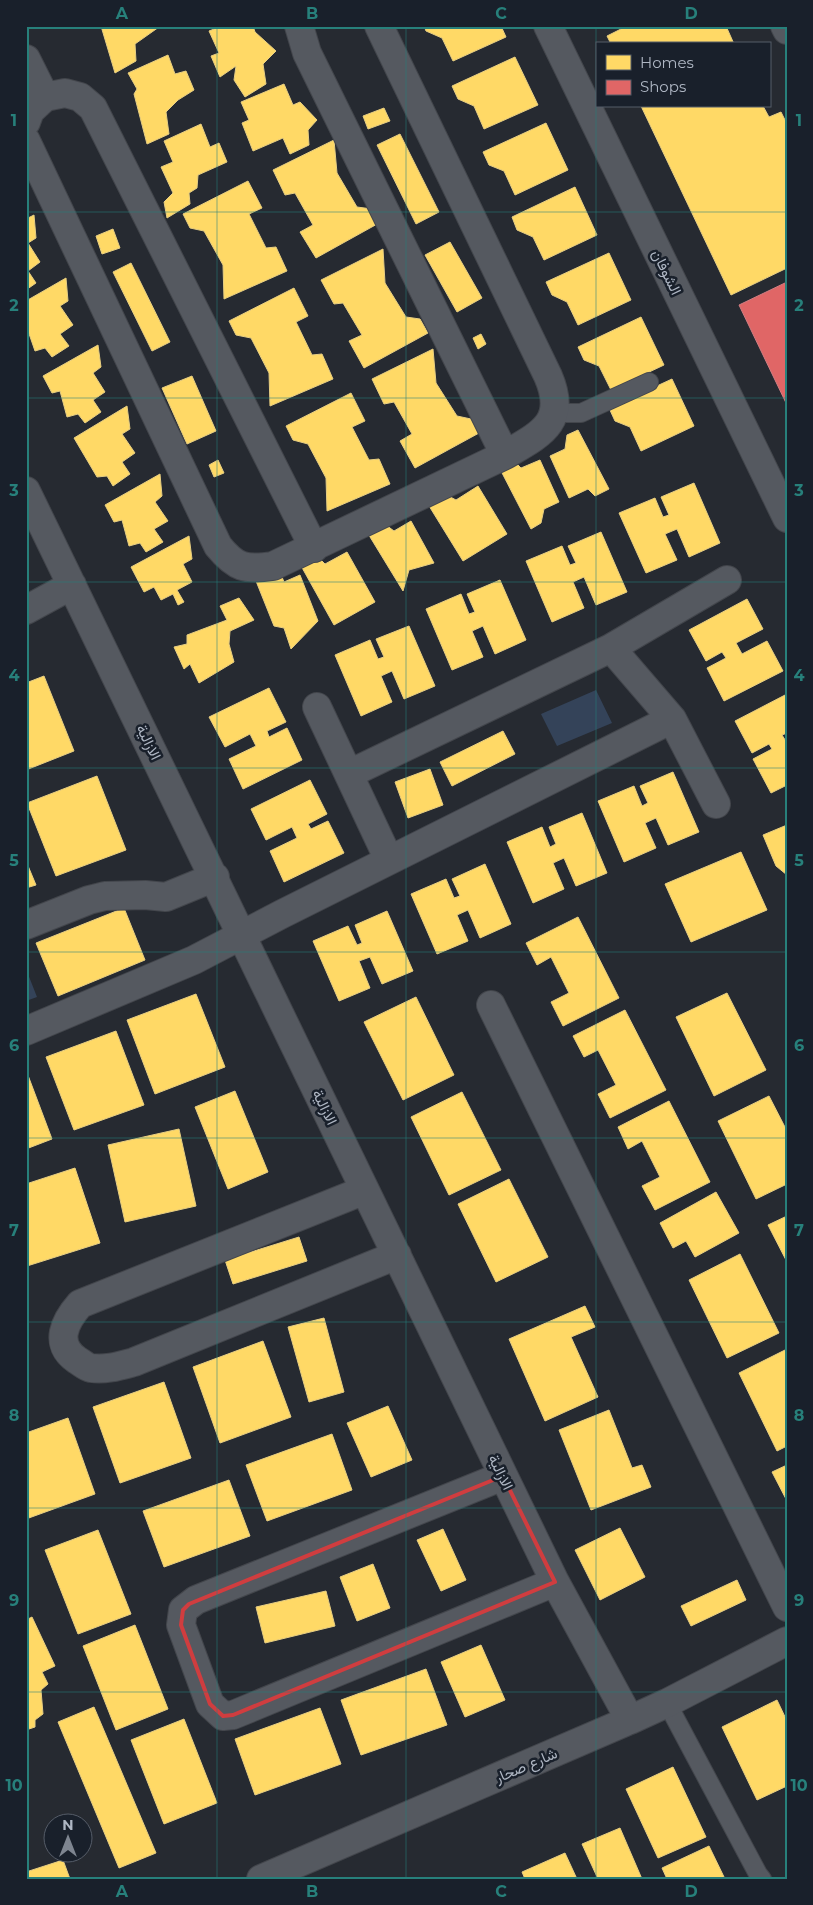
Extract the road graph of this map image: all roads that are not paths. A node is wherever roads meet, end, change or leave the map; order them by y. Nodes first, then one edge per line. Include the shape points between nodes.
1 (299, 26) edge
2 (379, 26) edge
3 (548, 26) edge
4 (785, 26) edge
5 (787, 30) edge
6 (26, 58) edge
7 (45, 97) junction
8 (26, 122) edge
9 (26, 141) edge
10 (649, 382) dead end
11 (555, 410) junction
12 (505, 455) junction
13 (26, 491) edge
14 (787, 518) edge
15 (314, 548) junction
16 (727, 580) dead end
17 (72, 585) junction
18 (26, 610) edge
19 (611, 648) junction
20 (318, 707) dead end
21 (672, 719) junction
22 (349, 774) junction
23 (716, 804) dead end
24 (389, 860) junction
25 (215, 878) junction
26 (26, 925) edge
27 (241, 934) junction
28 (490, 1005) dead end
29 (26, 1031) edge
30 (365, 1190) junction
31 (397, 1255) junction
32 (503, 1476) junction
33 (555, 1582) junction
34 (787, 1607) edge
35 (787, 1641) edge
36 (667, 1703) junction
37 (630, 1720) junction
38 (261, 1879) edge
39 (762, 1879) edge

1 - 12 street via 307,53
2 - 11 street via 548,376 555,392
3 - 14 street, الشوفان
4 - 5 street
6 - 7 street
7 - 8 street via 30,111
7 - 15 street via 65,93 80,97 93,108
9 - 15 street via 218,546 240,567 256,568 273,566
10 - 11 lane via 581,413
11 - 12 street via 550,423 539,435
12 - 15 street
13 - 17 street, الازالية
16 - 19 street
17 - 18 street
17 - 25 street, الازالية
19 - 21 street
19 - 22 street
20 - 22 street
21 - 23 street
21 - 24 street
22 - 24 street
24 - 27 street
25 - 26 street via 166,897 105,896
25 - 27 street, الازالية
27 - 29 street via 194,960
27 - 30 street, الازالية
28 - 34 street
30 - 31 street, الازالية
30 - 31 street via 80,1304 68,1317 63,1330 63,1344 88,1368 110,1368 134,1362
31 - 32 street, الازالية
32 - 33 street, الازالية
32 - 33 street via 189,1604 183,1610 181,1625 210,1704 223,1716 233,1715
33 - 37 street, الازالية
35 - 36 street, شارع صحار
36 - 37 street, شارع صحار
36 - 39 lane
37 - 38 street, شارع صحار

